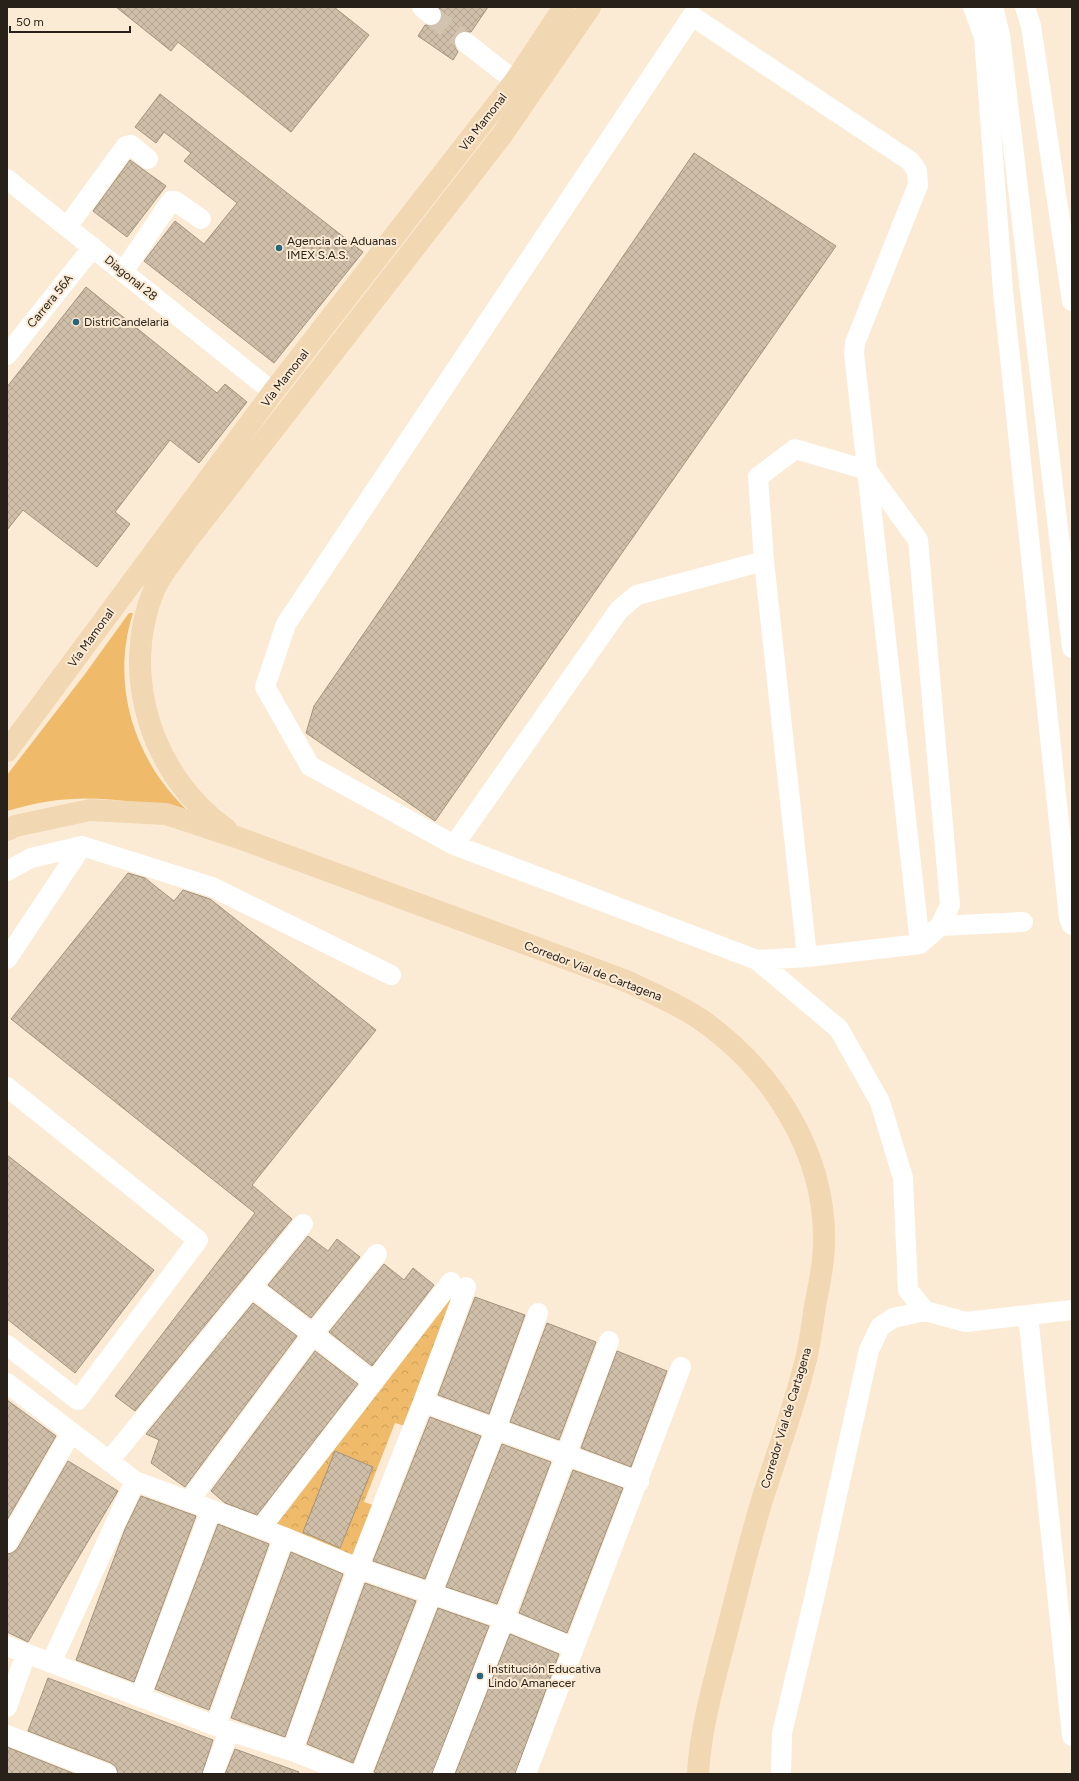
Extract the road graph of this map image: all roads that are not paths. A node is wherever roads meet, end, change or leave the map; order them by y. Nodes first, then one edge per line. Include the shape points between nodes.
1 (564, 7) edge
2 (590, 7) edge
3 (973, 7) edge
4 (994, 7) edge
5 (1025, 7) edge
6 (695, 12) edge
7 (465, 42) tunnel mouth
8 (515, 81) junction
9 (148, 158) dead end
10 (7, 179) edge
11 (201, 219) dead end
12 (67, 227) junction
13 (93, 247) junction
14 (123, 272) junction
15 (1072, 301) edge
16 (7, 355) edge
17 (273, 392) junction
18 (867, 470) junction
19 (764, 561) junction
20 (154, 588) joint
21 (1072, 648) edge
22 (7, 751) edge
23 (7, 830) edge
24 (239, 838) junction
25 (454, 845) junction
26 (82, 846) junction
27 (7, 871) edge
28 (1023, 922) dead end
29 (1072, 925) edge
30 (940, 926) junction
31 (920, 944) junction
32 (807, 957) junction
33 (7, 959) edge
34 (757, 960) junction
35 (391, 975) dead end
36 (7, 1087) edge
37 (303, 1224) dead end
38 (377, 1254) dead end
39 (252, 1286) junction
40 (1072, 1310) edge
41 (925, 1311) junction
42 (538, 1313) dead end
43 (1028, 1315) junction
44 (313, 1334) junction
45 (610, 1341) dead end
46 (7, 1345) edge
47 (681, 1367) dead end
48 (374, 1382) junction
49 (8, 1385) edge
50 (424, 1402) junction
51 (496, 1428) junction
52 (71, 1433) junction
53 (566, 1454) junction
54 (109, 1461) junction
55 (134, 1481) junction
56 (639, 1482) junction
57 (189, 1501) junction
58 (211, 1510) junction
59 (261, 1528) junction
60 (284, 1537) junction
61 (7, 1542) edge
62 (358, 1568) junction
63 (432, 1595) junction
64 (504, 1619) junction
65 (7, 1646) edge
66 (574, 1648) junction
67 (26, 1654) junction
68 (51, 1664) junction
69 (140, 1697) junction
70 (7, 1706) edge
71 (223, 1728) junction
72 (7, 1735) edge
73 (1072, 1736) edge
74 (292, 1751) junction
75 (107, 1774) edge
76 (213, 1774) edge
77 (350, 1774) edge
78 (361, 1774) edge
79 (443, 1774) edge
80 (526, 1774) edge
81 (698, 1774) edge
82 (781, 1774) edge

1 - 8 main road, Vía Mamonal
2 - 20 main road, Vía Mamonal via 502,135 186,542
3 - 29 street via 984,37 1003,291 1068,910
4 - 21 street via 1000,35
5 - 15 street via 1031,26
6 - 18 street via 910,161 917,171 918,185 855,343
6 - 25 street via 286,624 265,688 310,766
7 - 8 street
8 - 17 main road, Vía Mamonal
9 - 12 street via 131,145 126,146
10 - 12 street, Diagonal 28
11 - 14 street via 176,201 171,201
12 - 13 street, Diagonal 28
13 - 14 street, Diagonal 28
13 - 16 street, Carrera 56A
14 - 17 street, Diagonal 28
17 - 22 main road, Vía Mamonal
18 - 19 street via 795,449 758,478
18 - 30 street via 918,540 950,905
18 - 31 street
19 - 25 street via 638,595 619,610
19 - 32 street
20 - 24 main road, Corredor Vial de Cartagena via 140,650 141,682 146,713 156,743 171,771 190,797 213,819
23 - 24 main road, Corredor Vial de Cartagena via 15,826 90,810 166,814
24 - 81 main road, Corredor Vial de Cartagena via 624,980 663,997 704,1022 754,1065 789,1114 805,1145 816,1175 823,1216 822,1268 805,1363 755,1522 711,1695
25 - 34 street
26 - 27 street via 31,858
26 - 33 street
26 - 35 street via 212,887
28 - 30 street
30 - 31 street
31 - 32 street
32 - 34 street
34 - 41 street via 839,1028 880,1102 903,1178 908,1290
36 - 46 street via 198,1240 78,1400
37 - 39 street
38 - 44 street
39 - 44 street
39 - 54 street
40 - 43 street
41 - 43 street via 966,1322
41 - 82 street via 893,1318 880,1327 869,1350 782,1733
42 - 51 street
43 - 73 street
44 - 48 street
44 - 57 street
45 - 53 street
47 - 56 street
48 - 50 street via 459,1285
48 - 59 street
49 - 52 street
50 - 51 street
50 - 62 street
51 - 53 street
51 - 63 street
52 - 54 street
52 - 61 street
53 - 56 street
53 - 64 street
54 - 55 street
55 - 57 street
55 - 68 street
56 - 66 street
57 - 58 street
58 - 59 street
58 - 69 street
59 - 60 street
60 - 62 street
60 - 71 street
62 - 63 street
62 - 74 street
63 - 64 street
63 - 78 street
64 - 66 street
64 - 79 street
65 - 67 street
66 - 80 street
67 - 68 street
67 - 70 street
68 - 69 street
69 - 71 street
71 - 74 street
71 - 76 street
72 - 75 street
74 - 77 street

